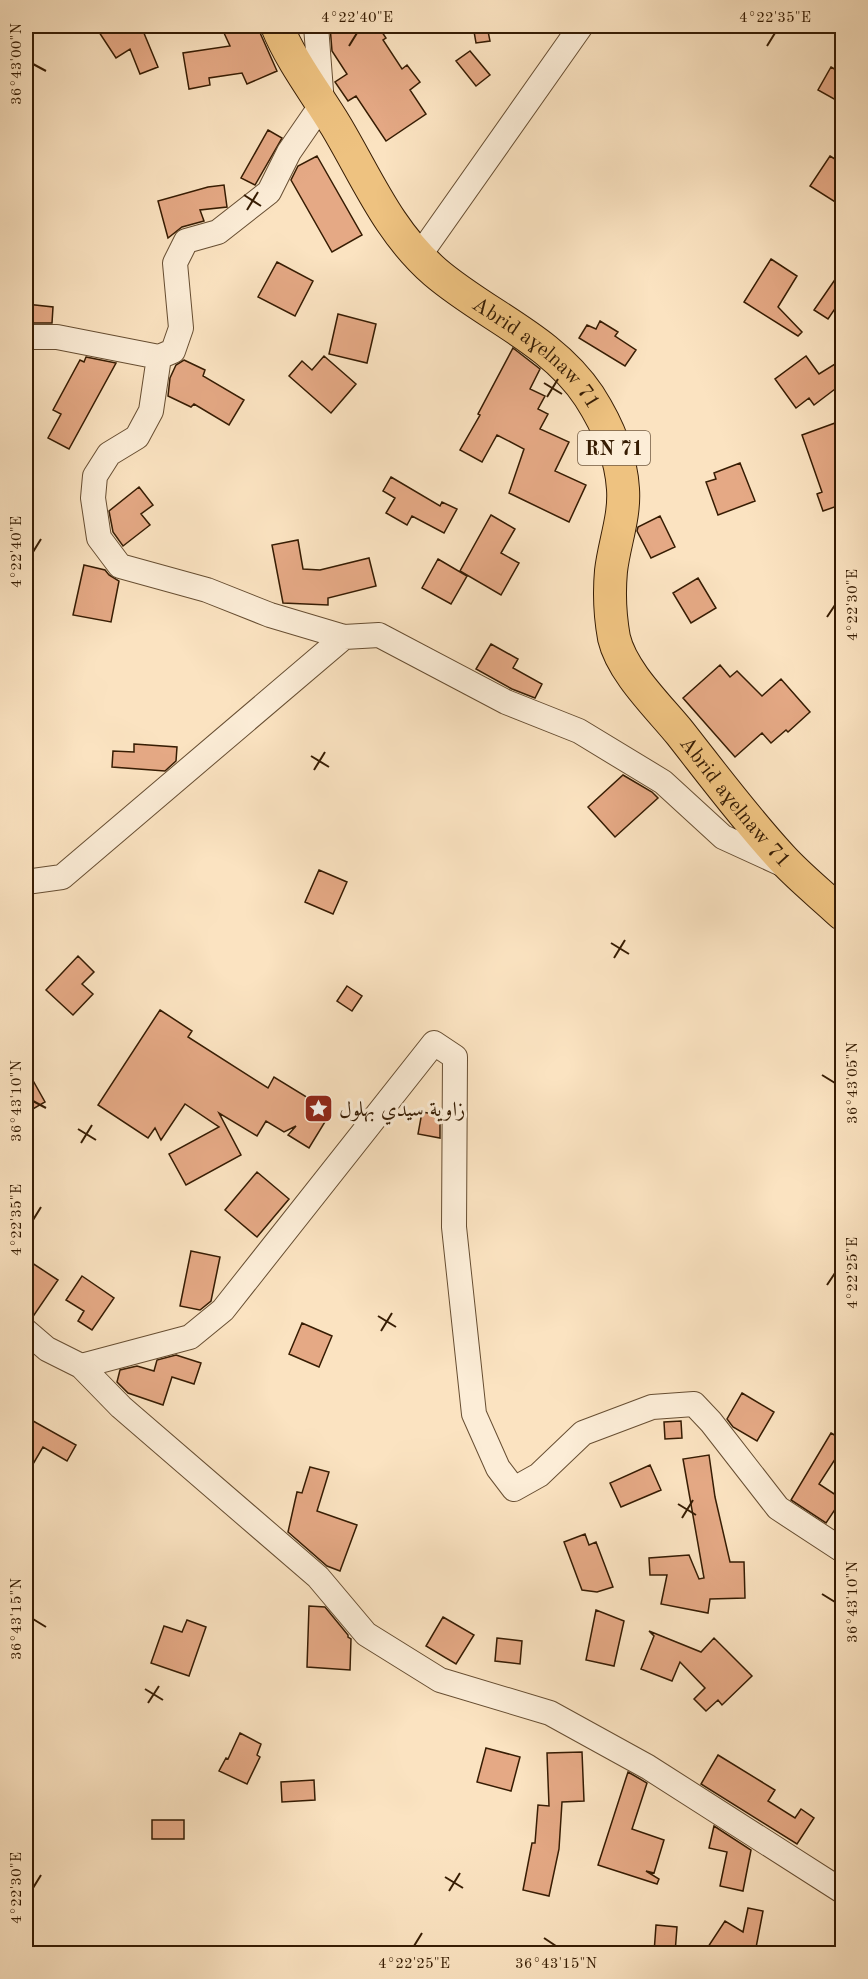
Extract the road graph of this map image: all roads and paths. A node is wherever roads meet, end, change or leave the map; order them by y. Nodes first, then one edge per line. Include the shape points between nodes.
1 (277, 26) edge
2 (316, 26) edge
3 (581, 26) edge
4 (322, 104) junction
5 (419, 256) junction
6 (26, 337) edge
7 (159, 357) junction
8 (344, 637) junction
9 (792, 868) junction
10 (26, 882) edge
11 (843, 914) edge
12 (26, 1331) edge
13 (81, 1365) junction
14 (843, 1550) edge
15 (843, 1891) edge

1 - 4 main road, Abrid aɣelnaw 71 / RN 71
2 - 4 street
3 - 5 street
4 - 5 main road, Abrid aɣelnaw 71 / RN 71 via 374,195
4 - 7 street via 289,152 269,192 218,232 186,242 174,263 181,328 174,351
5 - 9 main road, Abrid aɣelnaw 71 / RN 71 via 450,284 561,362 590,397 619,460 623,491 610,594 615,640 621,655 725,793
6 - 7 street via 57,337
7 - 8 street via 151,411 137,437 109,454 95,476 93,498 99,538 120,566 207,590 270,615
8 - 9 street via 378,635 506,702 579,731 663,782 723,837
8 - 10 street via 63,876
9 - 11 main road, Abrid aɣelnaw 71 / RN 71
12 - 13 street via 47,1349
13 - 14 street via 190,1337 223,1310 434,1043 455,1057 454,1227 474,1414 498,1468 514,1489 538,1475 583,1433 652,1407 694,1404 777,1509
13 - 15 street via 121,1407 318,1577 366,1634 440,1680 550,1713 648,1767

